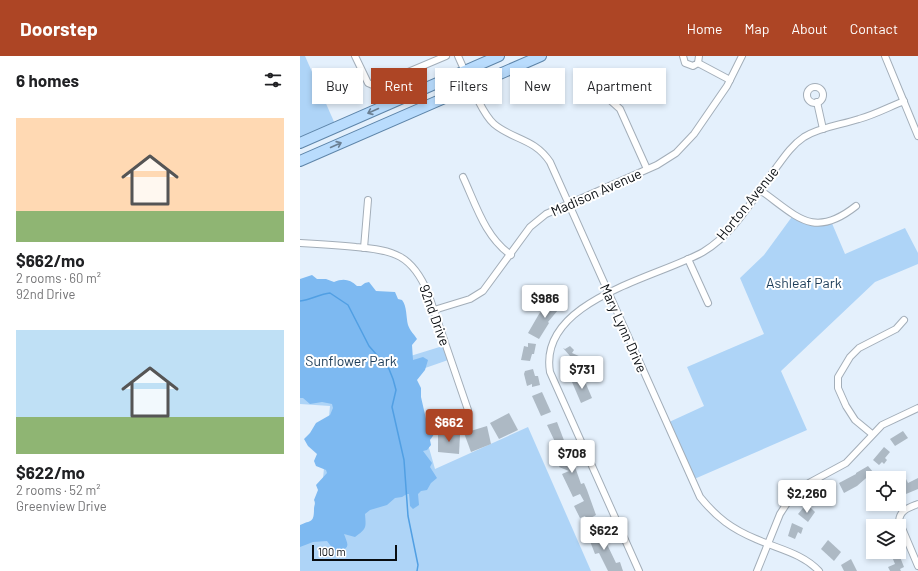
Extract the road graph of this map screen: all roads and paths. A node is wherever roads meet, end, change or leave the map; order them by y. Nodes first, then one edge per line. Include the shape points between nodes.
1 (355, 56) edge
2 (446, 56) edge
3 (458, 56) edge
4 (499, 56) edge
5 (541, 56) edge
6 (684, 56) edge
7 (699, 56) edge
8 (742, 56) edge
9 (885, 56) edge
10 (698, 63) junction
11 (464, 68) edge
12 (472, 68) edge
13 (502, 73) edge
14 (730, 80) junction
15 (435, 84) edge
16 (904, 101) junction
17 (435, 102) edge
18 (817, 102) dead end
19 (481, 104) edge
20 (614, 104) edge
21 (823, 129) junction
22 (918, 136) edge
23 (300, 143) edge
24 (300, 161) edge
25 (647, 169) junction
26 (463, 177) dead end
27 (760, 190) junction
28 (368, 200) dead end
29 (569, 204) junction
30 (856, 206) dead end
31 (300, 243) edge
32 (364, 248) junction
33 (510, 255) junction
34 (688, 259) junction
35 (609, 293) junction
36 (708, 304) dead end
37 (434, 310) junction
38 (904, 320) dead end
39 (918, 408) edge
40 (468, 410) dead end
41 (872, 434) junction
42 (918, 504) edge
43 (768, 544) junction
44 (918, 566) edge
45 (639, 571) edge
46 (757, 571) edge
47 (819, 571) edge

1 - 2 street via 366,81 378,86
3 - 11 street, Mary Lynn Drive
4 - 12 main road
5 - 13 main road
6 - 10 street via 687,65
7 - 10 street
8 - 14 street, Madison Avenue
9 - 16 street
10 - 14 street
14 - 25 street, Madison Avenue via 684,145 667,159
15 -> 23 main road
16 - 21 street, Horton Avenue via 871,115
16 - 22 street
24 -> 17 main road
18 - 21 street
19 - 29 street, Mary Lynn Drive via 494,124 539,148 547,157
20 - 25 street via 620,109
21 - 27 street, Horton Avenue via 806,136 796,144
25 - 29 street, Madison Avenue
26 - 33 street via 490,235
27 - 30 street via 801,219 814,223 831,221
27 - 34 street, Horton Avenue via 723,238
28 - 32 street
29 - 33 street, Madison Avenue via 546,214 530,227
29 - 35 street, Mary Lynn Drive
31 - 32 street, 92nd Drive
32 - 37 street, 92nd Drive via 388,251 411,265 422,280
33 - 37 street, Madison Avenue via 489,285 477,295
34 - 35 street, Horton Avenue
34 - 36 street
35 - 43 street, Mary Lynn Drive via 700,497 712,512 727,524
35 - 45 street, Horton Avenue via 574,314 563,326 555,339 549,358 550,372
37 - 40 street, 92nd Drive
38 - 41 street via 896,329 859,348 850,357 838,377 838,388 846,406 855,420
39 - 41 street via 887,422
41 - 43 street via 846,463 809,483 789,500 780,514
42 - 44 street via 902,511 899,521
43 - 46 street
43 - 47 street, Mary Lynn Drive via 801,557

